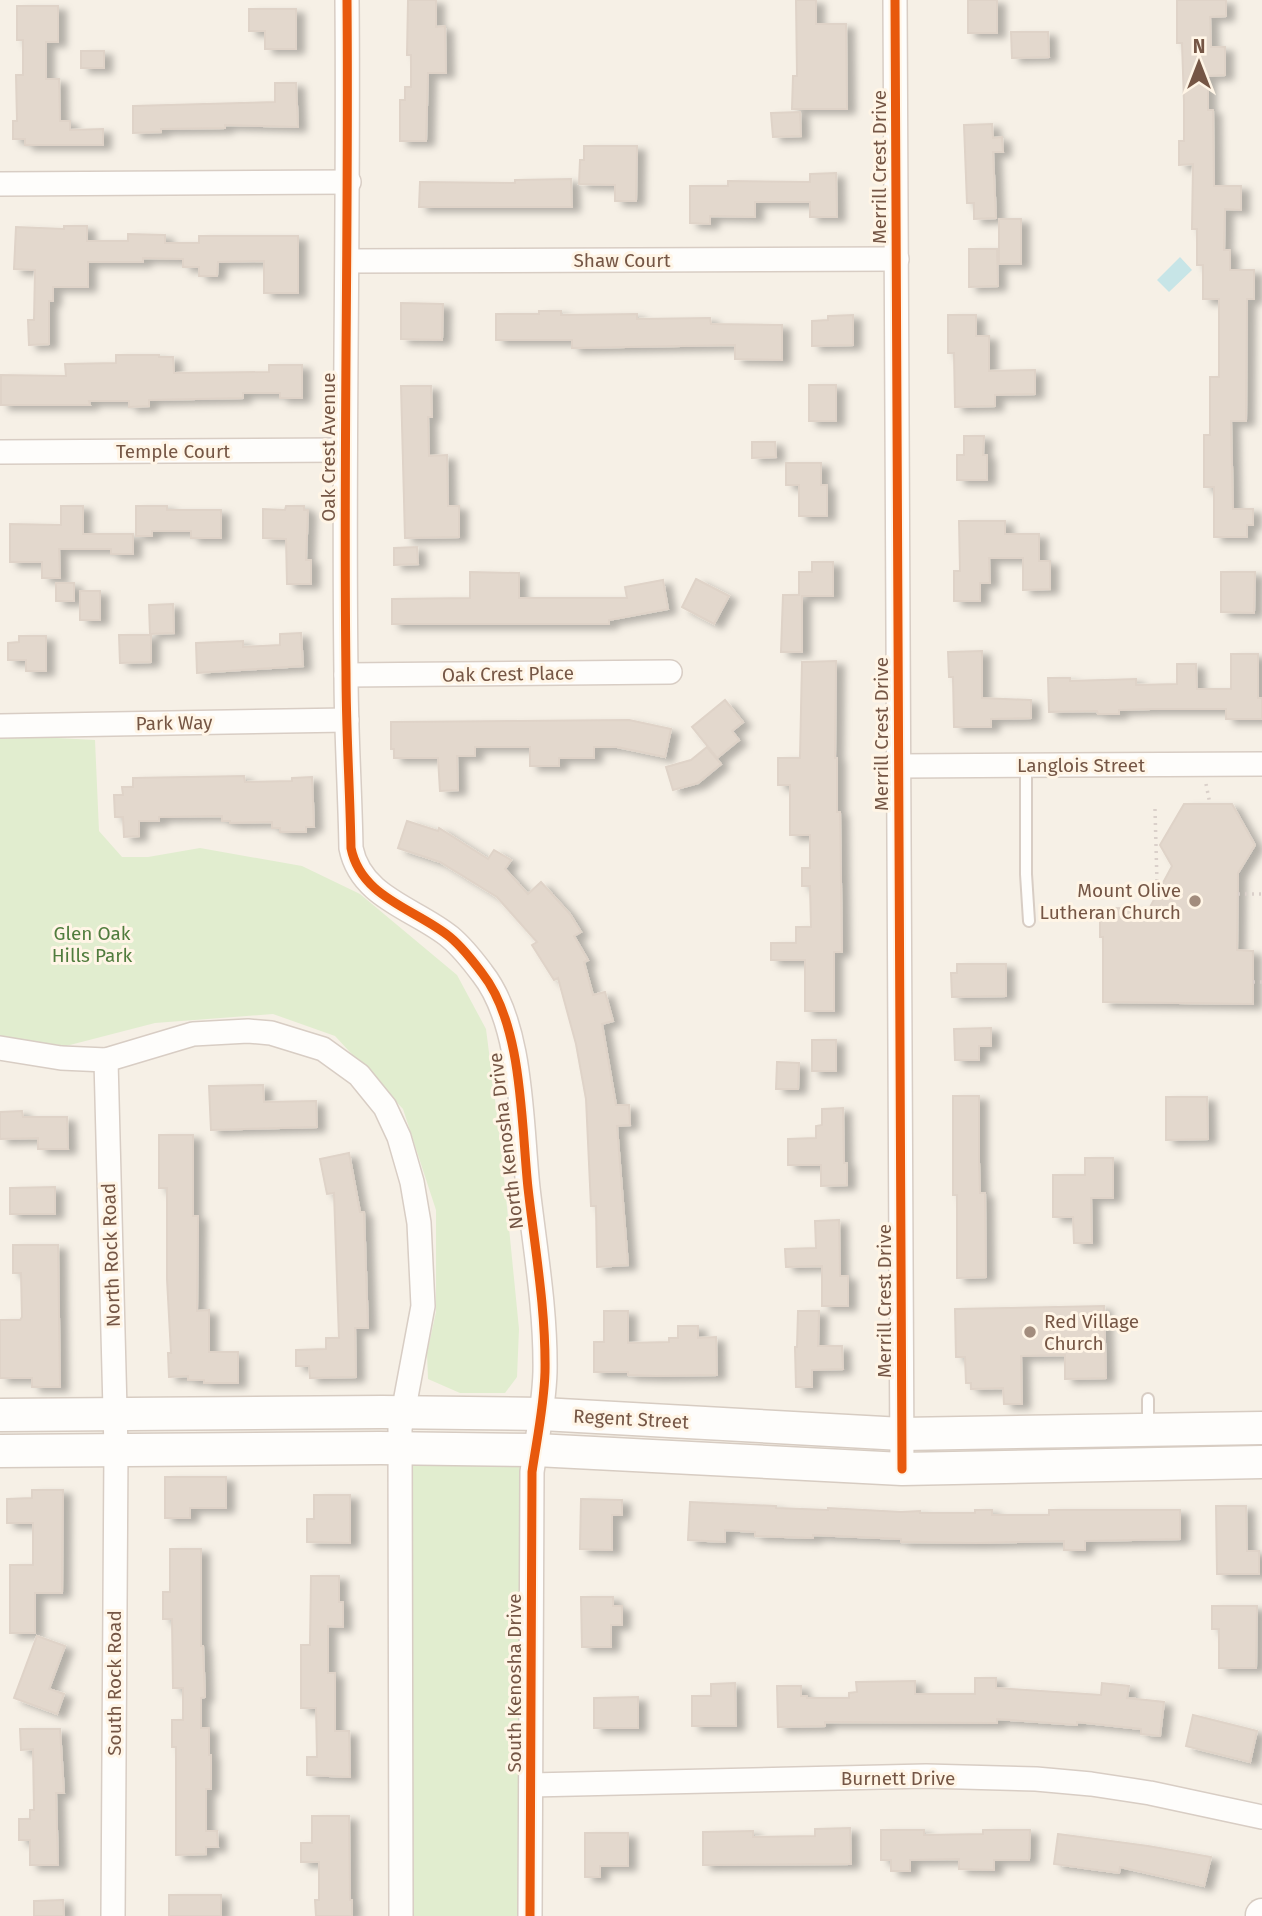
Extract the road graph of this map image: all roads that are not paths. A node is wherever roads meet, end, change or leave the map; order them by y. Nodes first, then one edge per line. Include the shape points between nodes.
1 (347, 0) edge
2 (895, 0) edge
3 (349, 182) junction
4 (0, 184) edge
5 (897, 259) junction
6 (348, 261) junction
7 (345, 450) junction
8 (0, 452) edge
9 (670, 671) dead end
10 (346, 676) junction
11 (347, 720) junction
12 (0, 726) edge
13 (1262, 764) edge
14 (1026, 765) junction
15 (899, 766) junction
16 (374, 886) joint
17 (1029, 921) dead end
18 (0, 1048) edge
19 (106, 1060) junction
20 (1148, 1399) dead end
21 (115, 1414) junction
22 (542, 1414) junction
23 (0, 1415) edge
24 (1262, 1428) edge
25 (400, 1430) junction
26 (1148, 1430) junction
27 (902, 1434) junction
28 (116, 1450) junction
29 (536, 1450) junction
30 (0, 1451) edge
31 (1262, 1462) edge
32 (902, 1468) junction
33 (531, 1785) junction
34 (1262, 1817) edge
35 (113, 1916) edge
36 (401, 1916) edge
37 (530, 1916) edge

1 - 3 street, Oak Crest Avenue
2 - 5 street, Merrill Crest Drive
3 - 4 street
3 - 6 street, Oak Crest Avenue
5 - 6 street, Shaw Court
5 - 15 street, Merrill Crest Drive
6 - 7 street, Oak Crest Avenue
7 - 8 street, Temple Court
7 - 10 street, Oak Crest Avenue
9 - 10 street, Oak Crest Place
10 - 11 street, Oak Crest Avenue
11 - 12 street, Park Way
11 - 16 street, Oak Crest Avenue via 351,848 354,861
13 - 14 street, Langlois Street
14 - 15 street, Langlois Street
14 - 17 lane
15 - 27 street, Merrill Crest Drive via 906,1290
16 - 22 street, North Kenosha Drive via 451,938 483,974 504,1014 519,1091 542,1298
18 - 19 street
19 - 21 street, North Rock Road
19 - 25 street via 193,1034 271,1032 323,1049 359,1075 385,1107 412,1182 423,1306
20 - 26 lane
21 - 23 street, Regent Street
21 - 25 street, Regent Street
21 - 28 street, North Rock Road
22 - 25 street, Regent Street
22 - 27 street, Regent Street
22 - 29 street, North Kenosha Drive
24 - 26 street, Regent Street
25 - 28 street, Regent Street
25 - 29 street, Regent Street
25 - 36 street
26 - 27 street, Regent Street
27 - 32 street, Merrill Crest Drive
28 - 30 street, Regent Street
28 - 35 street, South Rock Road
29 - 32 street, Regent Street
29 - 33 street, South Kenosha Drive via 532,1472
31 - 32 street, Regent Street
33 - 34 street, Burnett Drive via 926,1776 1036,1779 1150,1793
33 - 37 street, South Kenosha Drive

